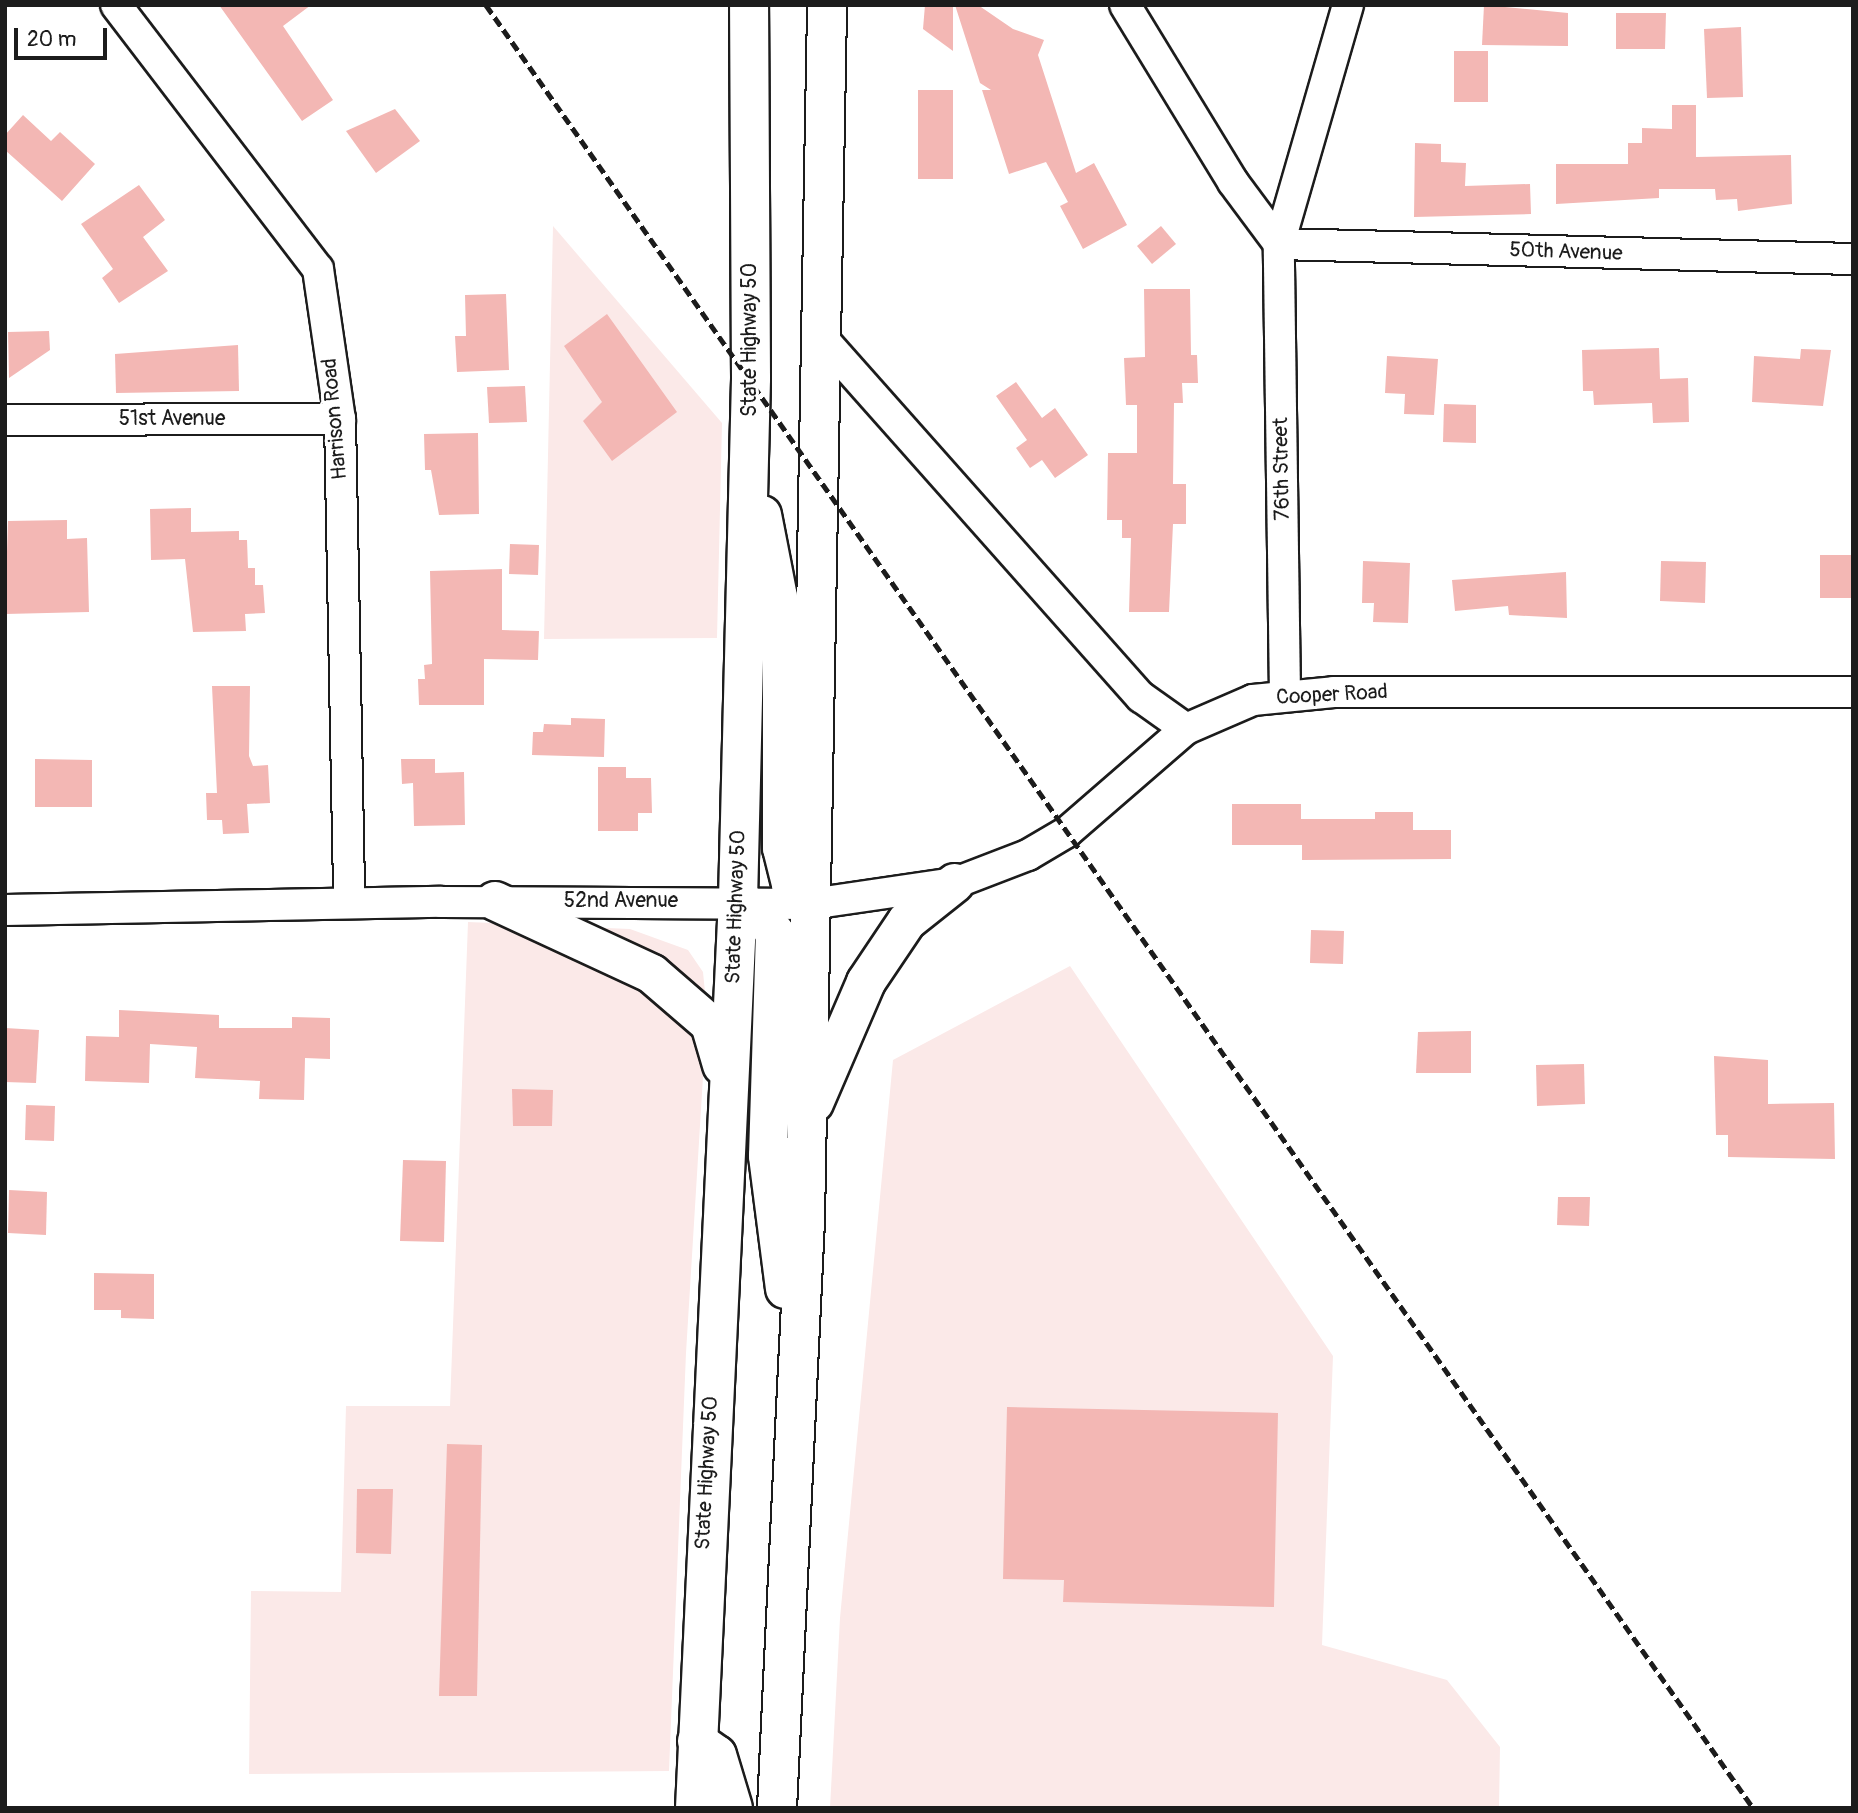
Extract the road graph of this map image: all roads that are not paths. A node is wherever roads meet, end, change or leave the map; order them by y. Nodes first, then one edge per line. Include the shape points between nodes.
1 (116, 5) edge
2 (749, 5) edge
3 (827, 5) edge
4 (1125, 5) edge
5 (1348, 5) edge
6 (1279, 244) junction
7 (1853, 259) edge
8 (821, 337) junction
9 (340, 419) junction
10 (5, 420) edge
11 (748, 466) junction
12 (1853, 692) edge
13 (1284, 695) junction
14 (1186, 729) junction
15 (955, 883) junction
16 (738, 900) junction
17 (495, 901) junction
18 (349, 902) junction
19 (811, 904) junction
20 (5, 910) edge
21 (727, 1081) junction
22 (807, 1121) junction
23 (797, 1368) junction
24 (697, 1741) junction
25 (695, 1808) edge
26 (733, 1808) edge
27 (777, 1808) edge

1 - 9 street, Harrison Road via 318,269
2 - 11 main road, State Highway 50
3 - 8 main road
4 - 6 street via 1233,182
5 - 6 street, 76th Street
6 - 7 street, 50th Avenue
6 - 13 street, 76th Street
8 - 14 street via 1141,697
8 - 19 main road
9 - 10 street, 51st Avenue
9 - 18 street, Harrison Road
11 - 16 main road, State Highway 50
11 - 19 main road via 778,597 782,848 791,884
12 - 13 street, Cooper Road
13 - 14 street, Cooper Road via 1243,703
14 - 15 street, 52nd Avenue via 1067,832 1028,855
15 - 19 street, 52nd Avenue
15 - 22 main road via 907,921 866,982
16 - 17 street, 52nd Avenue
16 - 19 street, 52nd Avenue
16 - 21 main road, State Highway 50
16 - 23 main road via 758,910 775,933 768,1156
17 - 18 street, 52nd Avenue
17 - 21 main road via 652,974 710,1024
18 - 20 street, 52nd Avenue
19 - 22 main road
21 - 24 main road, State Highway 50
22 - 23 main road
23 - 27 main road
24 - 25 main road, State Highway 50
24 - 26 main road via 717,1755

